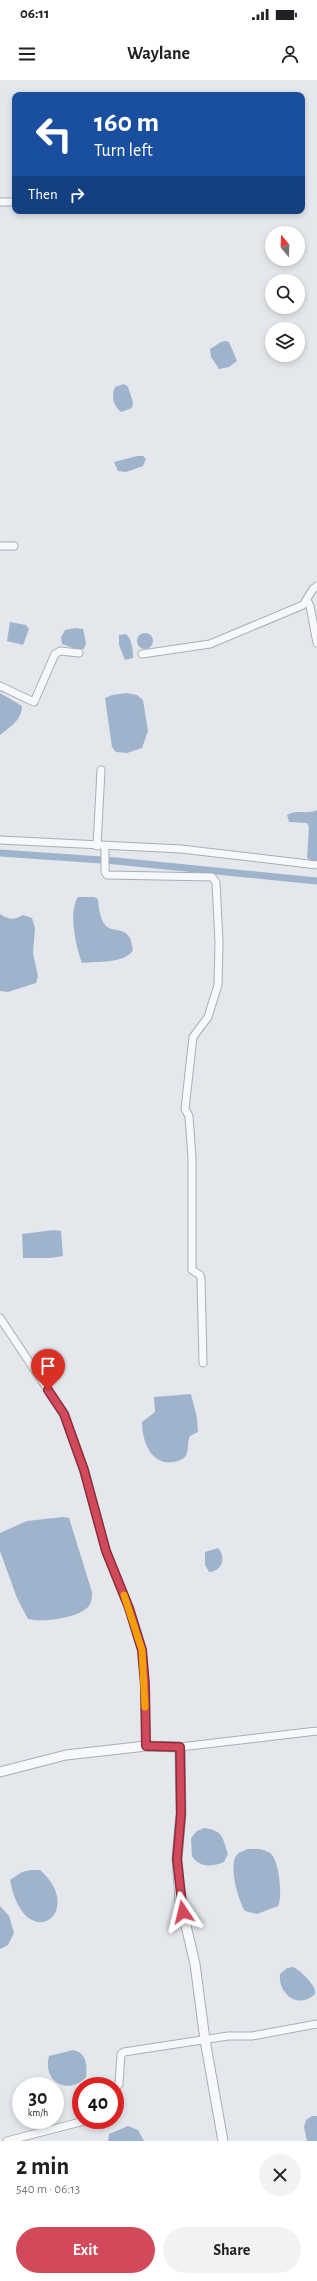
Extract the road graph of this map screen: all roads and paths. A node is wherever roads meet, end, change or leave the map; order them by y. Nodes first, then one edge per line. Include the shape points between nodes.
1 (0, 202) edge
2 (12, 202) edge
3 (0, 546) edge
4 (14, 546) dead end
5 (317, 586) edge
6 (307, 600) junction
7 (317, 643) edge
8 (79, 653) dead end
9 (142, 654) dead end
10 (0, 686) edge
11 (101, 770) dead end
12 (0, 840) edge
13 (97, 846) junction
14 (105, 850) junction
15 (317, 865) edge
16 (0, 1318) edge
17 (203, 1363) dead end
18 (317, 1731) edge
19 (146, 1746) junction
20 (180, 1747) junction
21 (0, 1772) edge
22 (317, 2024) edge
23 (205, 2040) junction
24 (120, 2077) edge
25 (72, 2124) edge
26 (7, 2141) edge
27 (223, 2141) edge

1 - 2 street
3 - 4 street
5 - 6 street
6 - 7 street
6 - 9 street via 303,606 210,644
8 - 10 street via 60,651 55,654 34,702
11 - 13 street
12 - 13 street
13 - 14 street
14 - 15 street via 180,849
14 - 17 street via 107,875 212,877 216,882 220,942 218,985 208,1017 193,1037 185,1109 189,1116 192,1158 192,1270 200,1275 201,1279
16 - 19 street via 64,1414 84,1470 106,1551 129,1608 142,1650
18 - 20 street
19 - 20 street
19 - 21 street via 66,1755
20 - 23 street via 181,1814 177,1859 180,1900 195,1964
22 - 23 street via 252,2036 228,2036
23 - 24 street via 122,2053
23 - 27 street
25 - 26 street

